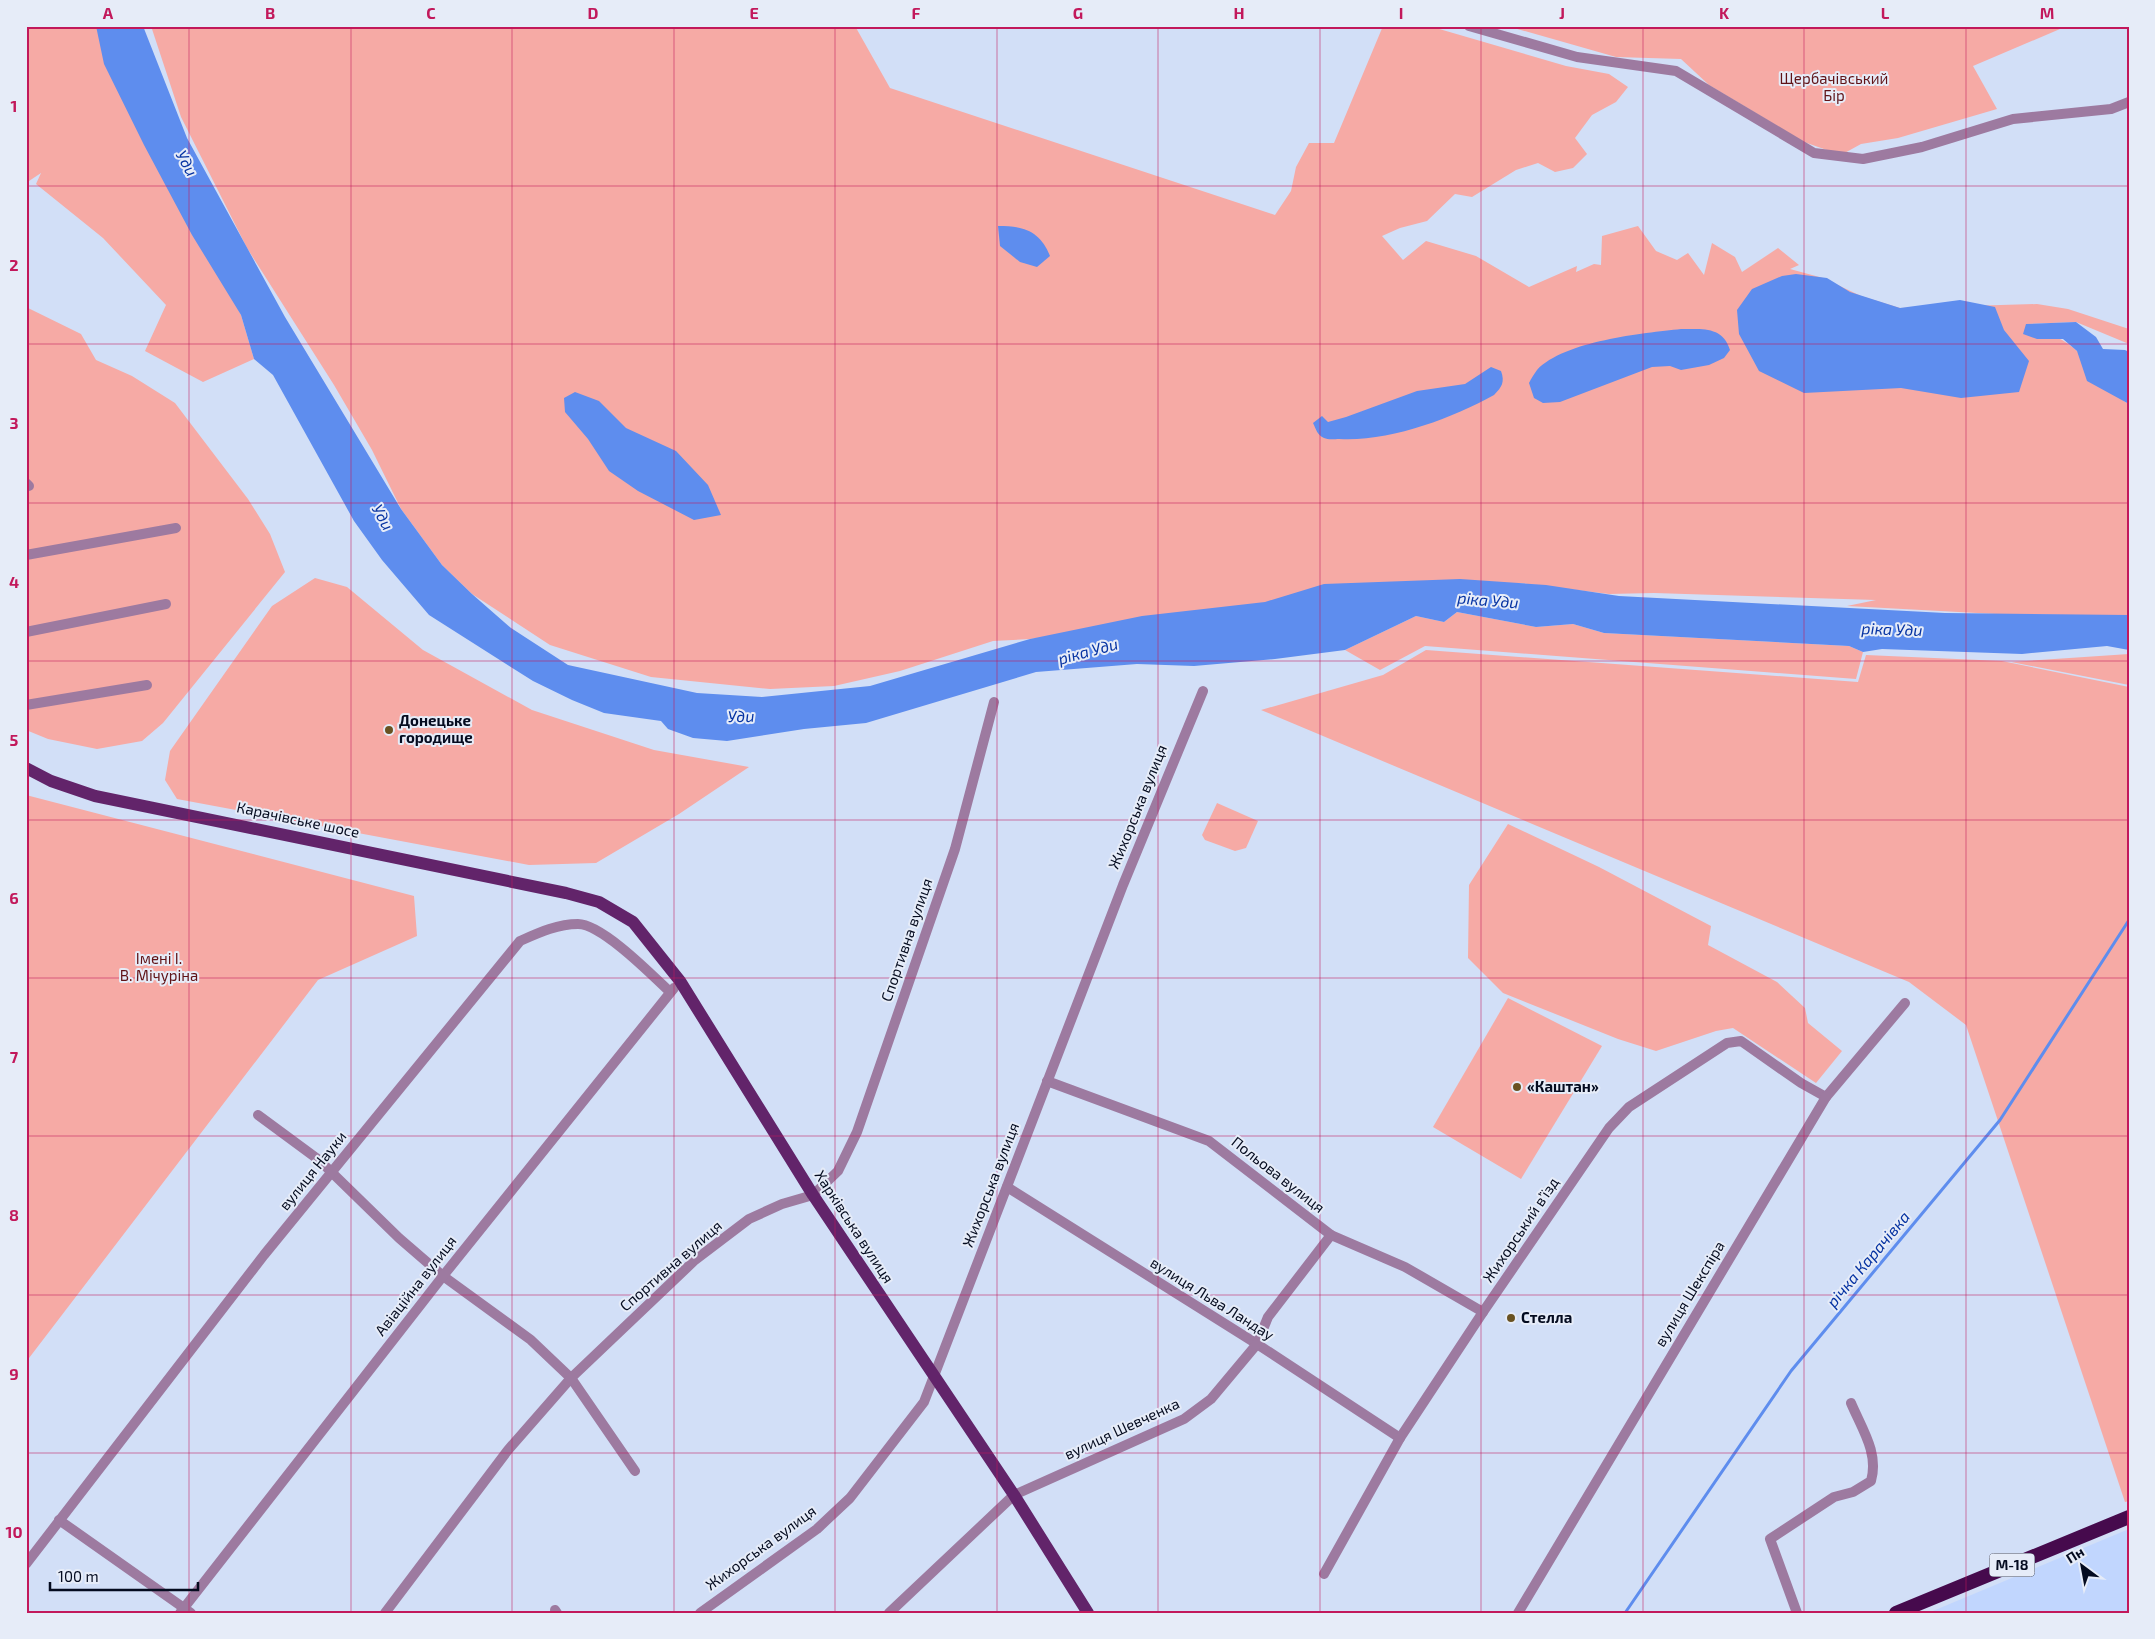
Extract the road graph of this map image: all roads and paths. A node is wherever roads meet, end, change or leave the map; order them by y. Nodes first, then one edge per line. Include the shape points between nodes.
1 (1469, 26) edge
2 (2129, 102) edge
3 (176, 528) dead end
4 (26, 555) edge
5 (166, 604) dead end
6 (26, 632) edge
7 (147, 685) dead end
8 (1203, 691) dead end
9 (994, 702) dead end
10 (26, 705) edge
11 (26, 768) edge
12 (566, 893) joint
13 (680, 981) junction
14 (670, 992) junction
15 (1905, 1003) dead end
16 (1047, 1081) junction
17 (1826, 1097) junction
18 (258, 1115) dead end
19 (331, 1172) junction
20 (1007, 1187) junction
21 (813, 1196) junction
22 (1331, 1235) junction
23 (443, 1276) junction
24 (1482, 1312) junction
25 (1257, 1344) junction
26 (571, 1378) junction
27 (935, 1378) junction
28 (1851, 1403) dead end
29 (1400, 1438) junction
30 (635, 1471) dead end
31 (1014, 1495) junction
32 (2129, 1517) edge
33 (59, 1520) junction
34 (26, 1564) edge
35 (1324, 1574) dead end
36 (185, 1611) edge
37 (385, 1613) edge
38 (700, 1613) edge
39 (889, 1613) edge
40 (1088, 1613) edge
41 (1518, 1613) edge
42 (1797, 1613) edge
43 (1896, 1613) edge

1 - 2 street via 1577,56 1676,71 1814,153 1863,158 1922,147 2013,119 2111,109
3 - 4 street
5 - 6 street
7 - 10 street
8 - 16 street, Жихорська вулиця
9 - 21 street, Спортивна вулиця via 955,849 857,1132 838,1172
11 - 12 main road, Карачівське шосе via 51,781 95,796
12 - 13 main road, Харківська вулиця via 599,902 633,922
13 - 14 street, Авіаційна вулиця
13 - 21 main road, Харківська вулиця
14 - 19 street, вулиця Науки via 607,937 580,924 550,928 520,941
14 - 23 street, Авіаційна вулиця
15 - 17 street, вулиця Шекспіра
16 - 20 street, Жихорська вулиця
16 - 22 street, Польова вулиця via 1209,1141
17 - 24 street, Жихорський в’їзд via 1741,1041 1727,1043 1629,1107 1609,1128
17 - 41 street, вулиця Шекспіра
18 - 19 street
19 - 23 street
19 - 33 street, вулиця Науки
20 - 25 street, вулиця Льва Ландау
20 - 27 street, Жихорська вулиця
21 - 26 street, Спортивна вулиця via 782,1204 749,1219 695,1260
21 - 27 main road, Харківська вулиця
22 - 24 street, Польова вулиця via 1406,1267
22 - 25 street, вулиця Шевченка via 1268,1317
23 - 26 street via 531,1340
23 - 36 street, Авіаційна вулиця
24 - 29 street, Жихорський в’їзд
25 - 29 street, вулиця Льва Ландау
25 - 31 street, вулиця Шевченка via 1211,1399 1184,1419
26 - 30 street
26 - 37 street, Спортивна вулиця via 508,1450
27 - 31 main road, Харківська вулиця
27 - 38 street, Жихорська вулиця via 924,1402 850,1498 817,1529
28 - 42 street via 1872,1450 1874,1470 1871,1481 1853,1492 1834,1497 1770,1539
29 - 35 street, Жихорський в’їзд
31 - 39 street, вулиця Шевченка
31 - 40 main road, Харківська вулиця
32 - 43 highway, М-18
33 - 34 street, вулиця Науки
33 - 36 street

